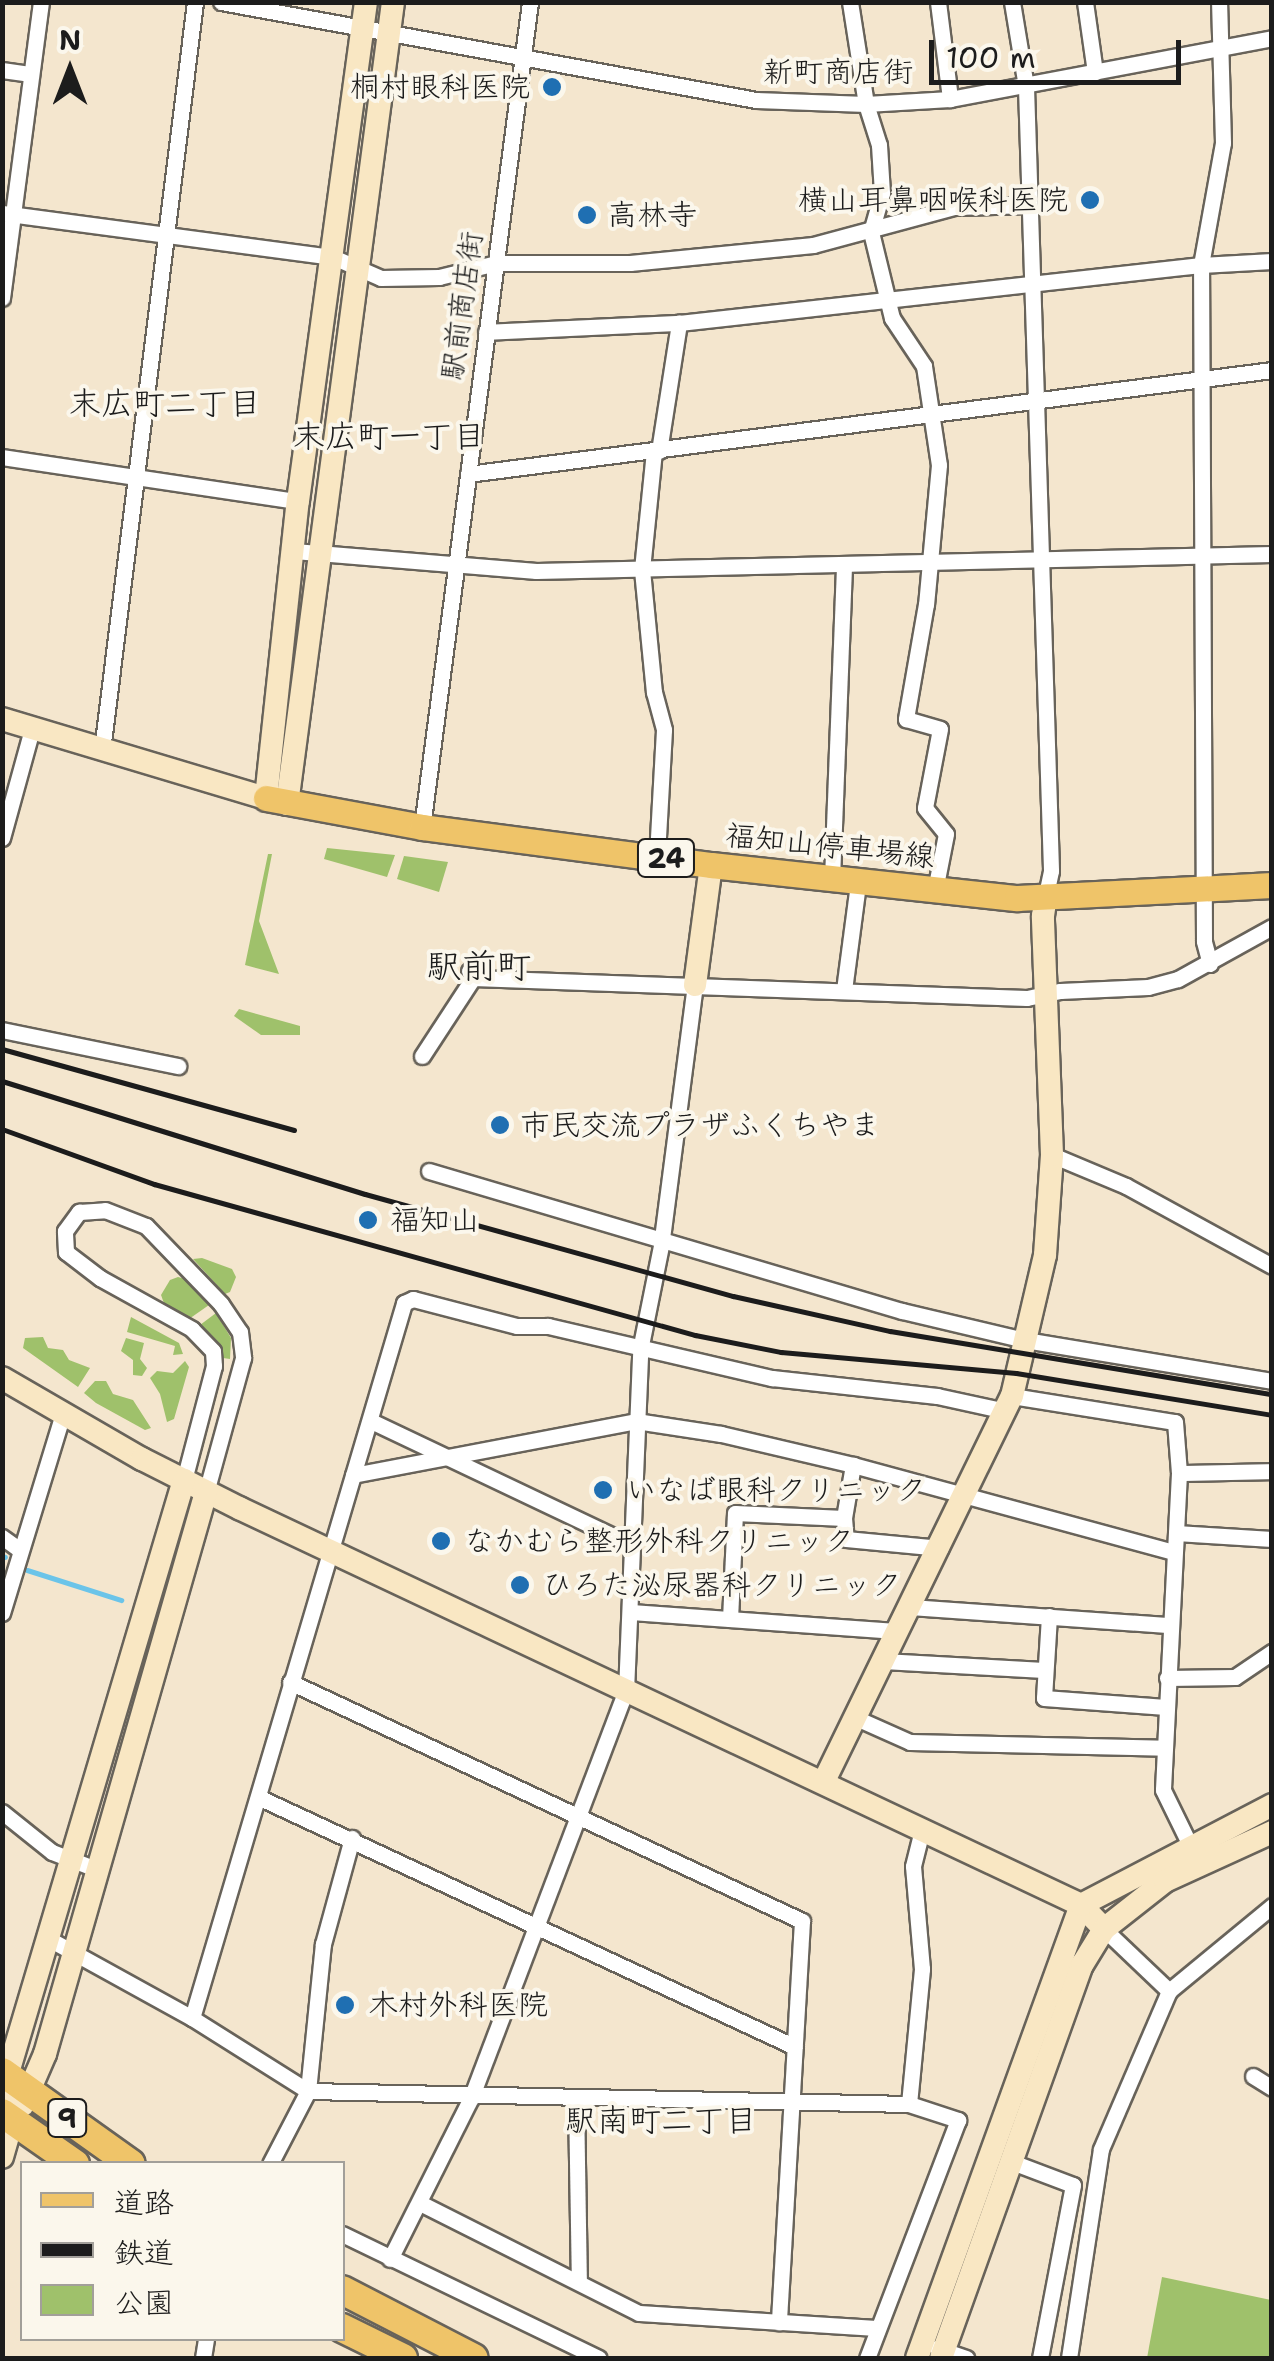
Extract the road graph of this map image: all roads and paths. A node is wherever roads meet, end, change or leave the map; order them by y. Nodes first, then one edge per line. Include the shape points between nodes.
1 (41, 2) edge
2 (195, 2) edge
3 (222, 2) edge
4 (392, 2) edge
5 (530, 2) edge
6 (850, 2) edge
7 (938, 2) edge
8 (1012, 2) edge
9 (1085, 2) edge
10 (1219, 2) edge
11 (364, 14) edge
12 (389, 30) junction
13 (1272, 38) edge
14 (1222, 49) junction
15 (523, 57) junction
16 (2, 70) edge
17 (1094, 72) junction
18 (32, 74) junction
19 (1026, 87) junction
20 (950, 98) junction
21 (866, 104) junction
22 (1029, 205) junction
23 (8, 214) edge
24 (871, 232) junction
25 (167, 237) junction
26 (333, 257) junction
27 (1272, 261) edge
28 (496, 263) junction
29 (1201, 264) junction
30 (358, 270) junction
31 (1033, 286) junction
32 (2, 298) edge
33 (887, 302) junction
34 (678, 323) junction
35 (486, 332) junction
36 (1272, 370) edge
37 (1202, 378) junction
38 (1034, 398) junction
39 (933, 412) junction
40 (657, 451) junction
41 (2, 457) edge
42 (468, 474) junction
43 (136, 475) junction
44 (298, 500) junction
45 (294, 551) junction
46 (1272, 554) edge
47 (320, 555) junction
48 (1204, 558) junction
49 (1042, 561) junction
50 (456, 562) junction
51 (929, 563) junction
52 (844, 565) junction
53 (642, 570) junction
54 (2, 720) edge
55 (32, 728) junction
56 (102, 750) junction
57 (276, 801) junction
58 (422, 827) junction
59 (2, 838) edge
60 (657, 856) junction
61 (710, 865) junction
62 (832, 880) junction
63 (858, 883) junction
64 (1272, 885) edge
65 (1204, 888) junction
66 (935, 890) junction
67 (1046, 895) junction
68 (1272, 926) edge
69 (1210, 964) junction
70 (695, 985) junction
71 (844, 990) junction
72 (1046, 995) junction
73 (2, 1030) edge
74 (422, 1056) dead end
75 (178, 1066) dead end
76 (1052, 1155) junction
77 (430, 1171) dead end
78 (662, 1238) junction
79 (1272, 1266) edge
80 (1024, 1340) junction
81 (640, 1350) junction
82 (2, 1378) edge
83 (1272, 1381) edge
84 (1009, 1404) junction
85 (63, 1413) junction
86 (370, 1421) junction
87 (636, 1421) junction
88 (446, 1457) junction
89 (853, 1465) junction
90 (1272, 1472) edge
91 (1178, 1473) junction
92 (354, 1474) junction
93 (184, 1480) junction
94 (206, 1492) junction
95 (965, 1493) junction
96 (844, 1518) junction
97 (1176, 1533) junction
98 (2, 1537) edge
99 (1272, 1539) edge
100 (632, 1546) junction
101 (941, 1548) junction
102 (20, 1550) junction
103 (1174, 1552) junction
104 (329, 1553) junction
105 (910, 1607) junction
106 (631, 1612) junction
107 (2, 1613) edge
108 (1049, 1616) junction
109 (730, 1620) junction
110 (1170, 1625) junction
111 (900, 1630) junction
112 (1272, 1652) edge
113 (884, 1661) junction
114 (1044, 1670) junction
115 (1167, 1678) junction
116 (290, 1682) junction
117 (626, 1691) junction
118 (1166, 1707) junction
119 (856, 1718) junction
120 (1164, 1748) junction
121 (824, 1781) junction
122 (258, 1797) junction
123 (1272, 1805) edge
124 (2, 1812) edge
125 (578, 1817) junction
126 (922, 1831) junction
127 (1272, 1832) edge
128 (352, 1838) junction
129 (1190, 1845) junction
130 (72, 1862) junction
131 (96, 1870) junction
132 (1081, 1906) junction
133 (1272, 1906) edge
134 (538, 1925) junction
135 (1104, 1929) junction
136 (49, 1938) junction
137 (73, 1952) junction
138 (1170, 1991) junction
139 (192, 2018) junction
140 (795, 2047) junction
141 (5, 2074) edge
142 (1253, 2076) dead end
143 (1272, 2088) edge
144 (308, 2091) junction
145 (31, 2093) junction
146 (471, 2098) junction
147 (576, 2098) junction
148 (792, 2103) junction
149 (909, 2104) junction
150 (7, 2117) edge
151 (2, 2158) edge
152 (71, 2161) edge
153 (127, 2161) edge
154 (272, 2161) edge
155 (1012, 2162) junction
156 (420, 2203) junction
157 (345, 2236) edge
158 (390, 2260) junction
159 (579, 2279) junction
160 (345, 2292) edge
161 (779, 2322) junction
162 (876, 2328) junction
163 (345, 2330) edge
164 (931, 2353) edge
165 (402, 2358) edge
166 (474, 2358) edge
167 (598, 2358) edge
168 (867, 2358) edge
169 (966, 2358) edge
170 (1040, 2358) edge
171 (1068, 2358) edge

1 - 18 street
2 - 25 street
3 - 11 street, 新町商店街
4 - 12 street
5 - 15 street, 駅前商店街
6 - 21 street
7 - 20 street
8 - 19 street
9 - 17 street
10 - 14 street
11 - 12 street, 新町商店街
11 - 26 street
12 - 15 street, 新町商店街
12 - 30 street
13 - 14 street, 新町商店街
14 - 17 street, 新町商店街
14 - 29 street via 1223,143
15 - 21 street, 新町商店街 via 756,100
15 - 28 street, 駅前商店街
16 - 18 street
17 - 19 street, 新町商店街
18 - 23 street
19 - 20 street, 新町商店街
19 - 22 street
20 - 21 street, 新町商店街
21 - 24 street via 879,145 882,193
22 - 24 street via 954,207
22 - 31 street
23 - 25 street
23 - 32 street
24 - 28 street via 685,259
24 - 33 street
25 - 26 street
25 - 43 street
26 - 30 street
26 - 44 street
27 - 29 street
28 - 30 street via 439,277 381,278
28 - 35 street, 駅前商店街
29 - 31 street
29 - 37 street
30 - 47 street
31 - 33 street
31 - 38 street
33 - 34 street
33 - 39 street via 924,366
34 - 35 street
34 - 40 street
35 - 42 street, 駅前商店街
36 - 37 street
37 - 38 street
37 - 48 street
38 - 39 street
38 - 49 street
39 - 40 street
39 - 51 street via 938,465
40 - 42 street
40 - 53 street
41 - 43 street
42 - 50 street, 駅前商店街
43 - 44 street
43 - 56 street
44 - 45 street
45 - 47 street
45 - 57 street
46 - 48 street
47 - 50 street
47 - 57 street
48 - 49 street
48 - 65 street
49 - 51 street
49 - 67 street via 1051,871
50 - 53 street
50 - 58 street, 駅前商店街
51 - 52 street
51 - 66 street via 906,719 940,729 925,808 946,834
52 - 53 street
52 - 62 street
53 - 60 street via 664,730
54 - 55 street
55 - 56 street
55 - 59 street
56 - 57 street
57 - 58 main road, 福知山停車場線 / 24
58 - 60 main road, 福知山停車場線 / 24
60 - 61 main road, 福知山停車場線 / 24
61 - 62 main road, 福知山停車場線 / 24
61 - 70 street
62 - 63 main road, 福知山停車場線 / 24
63 - 66 main road, 福知山停車場線 / 24
63 - 71 street
64 - 65 main road, 福知山停車場線 / 24
65 - 67 main road, 福知山停車場線 / 24
65 - 69 street
66 - 67 main road, 福知山停車場線 / 24
67 - 72 street
68 - 69 street
69 - 72 street via 1148,987
70 - 71 street
70 - 74 street via 471,974
70 - 78 street
71 - 72 street
72 - 76 street
73 - 75 street
76 - 79 street via 1126,1186
76 - 80 street via 1045,1255
77 - 78 street
78 - 80 street via 902,1311
78 - 81 street
80 - 83 street
80 - 84 street
81 - 84 street via 772,1378
81 - 86 street via 413,1299 404,1303
81 - 87 street
82 - 85 street
84 - 91 street via 1175,1422
84 - 95 street
85 - 93 street
85 - 102 street
86 - 88 street
86 - 92 street
87 - 88 street
87 - 89 street
87 - 100 street
88 - 92 street
88 - 100 street
89 - 95 street
89 - 96 street
90 - 91 street
91 - 97 street
92 - 104 street
93 - 94 street
93 - 94 street via 213,1351 206,1339 66,1252 65,1231 79,1212 104,1210 146,1226 240,1332 243,1358
93 - 130 street
94 - 104 street
94 - 131 street
95 - 101 street
95 - 103 street
96 - 101 street via 846,1539
96 - 109 street via 734,1514
97 - 99 street
97 - 103 street
98 - 102 street
100 - 106 street
101 - 105 street
102 - 107 street
103 - 110 street
104 - 116 street
104 - 117 street
105 - 108 street
105 - 111 street
106 - 109 street
106 - 117 street
108 - 110 street
108 - 114 street
109 - 111 street
110 - 115 street
111 - 113 street
112 - 115 street via 1236,1677
113 - 114 street
113 - 119 street
114 - 118 street via 1044,1698
115 - 118 street
116 - 122 street
116 - 125 street
117 - 121 street
117 - 125 street
118 - 120 street
119 - 120 street via 910,1742
119 - 121 street
120 - 129 street via 1163,1790
121 - 126 street
122 - 128 street
122 - 139 street
123 - 129 street
124 - 130 street
125 - 134 street
125 - 140 street via 802,1921
126 - 132 street
126 - 149 street via 913,1866 922,1969
127 - 135 street via 1165,1880
128 - 134 street
128 - 144 street via 324,1944
129 - 132 street
130 - 131 street
130 - 136 street
131 - 137 street
132 - 135 street
132 - 164 street
133 - 138 street
134 - 140 street
134 - 146 street
135 - 138 street
135 - 155 street via 1082,1966
136 - 137 street
136 - 141 street
137 - 139 street
137 - 145 street
138 - 171 street via 1101,2149
139 - 144 street
140 - 148 street
141 - 145 highway, 9
141 - 150 street
142 - 143 street
144 - 146 street
144 - 154 street
145 - 150 street
145 - 153 highway, 9
146 - 147 street
146 - 156 street
147 - 148 street
147 - 159 street
148 - 149 street
148 - 161 street
149 - 162 street via 958,2120
150 - 151 street
150 - 152 highway, 9
155 - 164 street
155 - 170 street via 1073,2185
156 - 158 street
156 - 159 street
157 - 158 street
158 - 167 street
159 - 161 street via 639,2313
160 - 166 highway
161 - 162 street
162 - 168 street
163 - 165 highway
164 - 169 street

